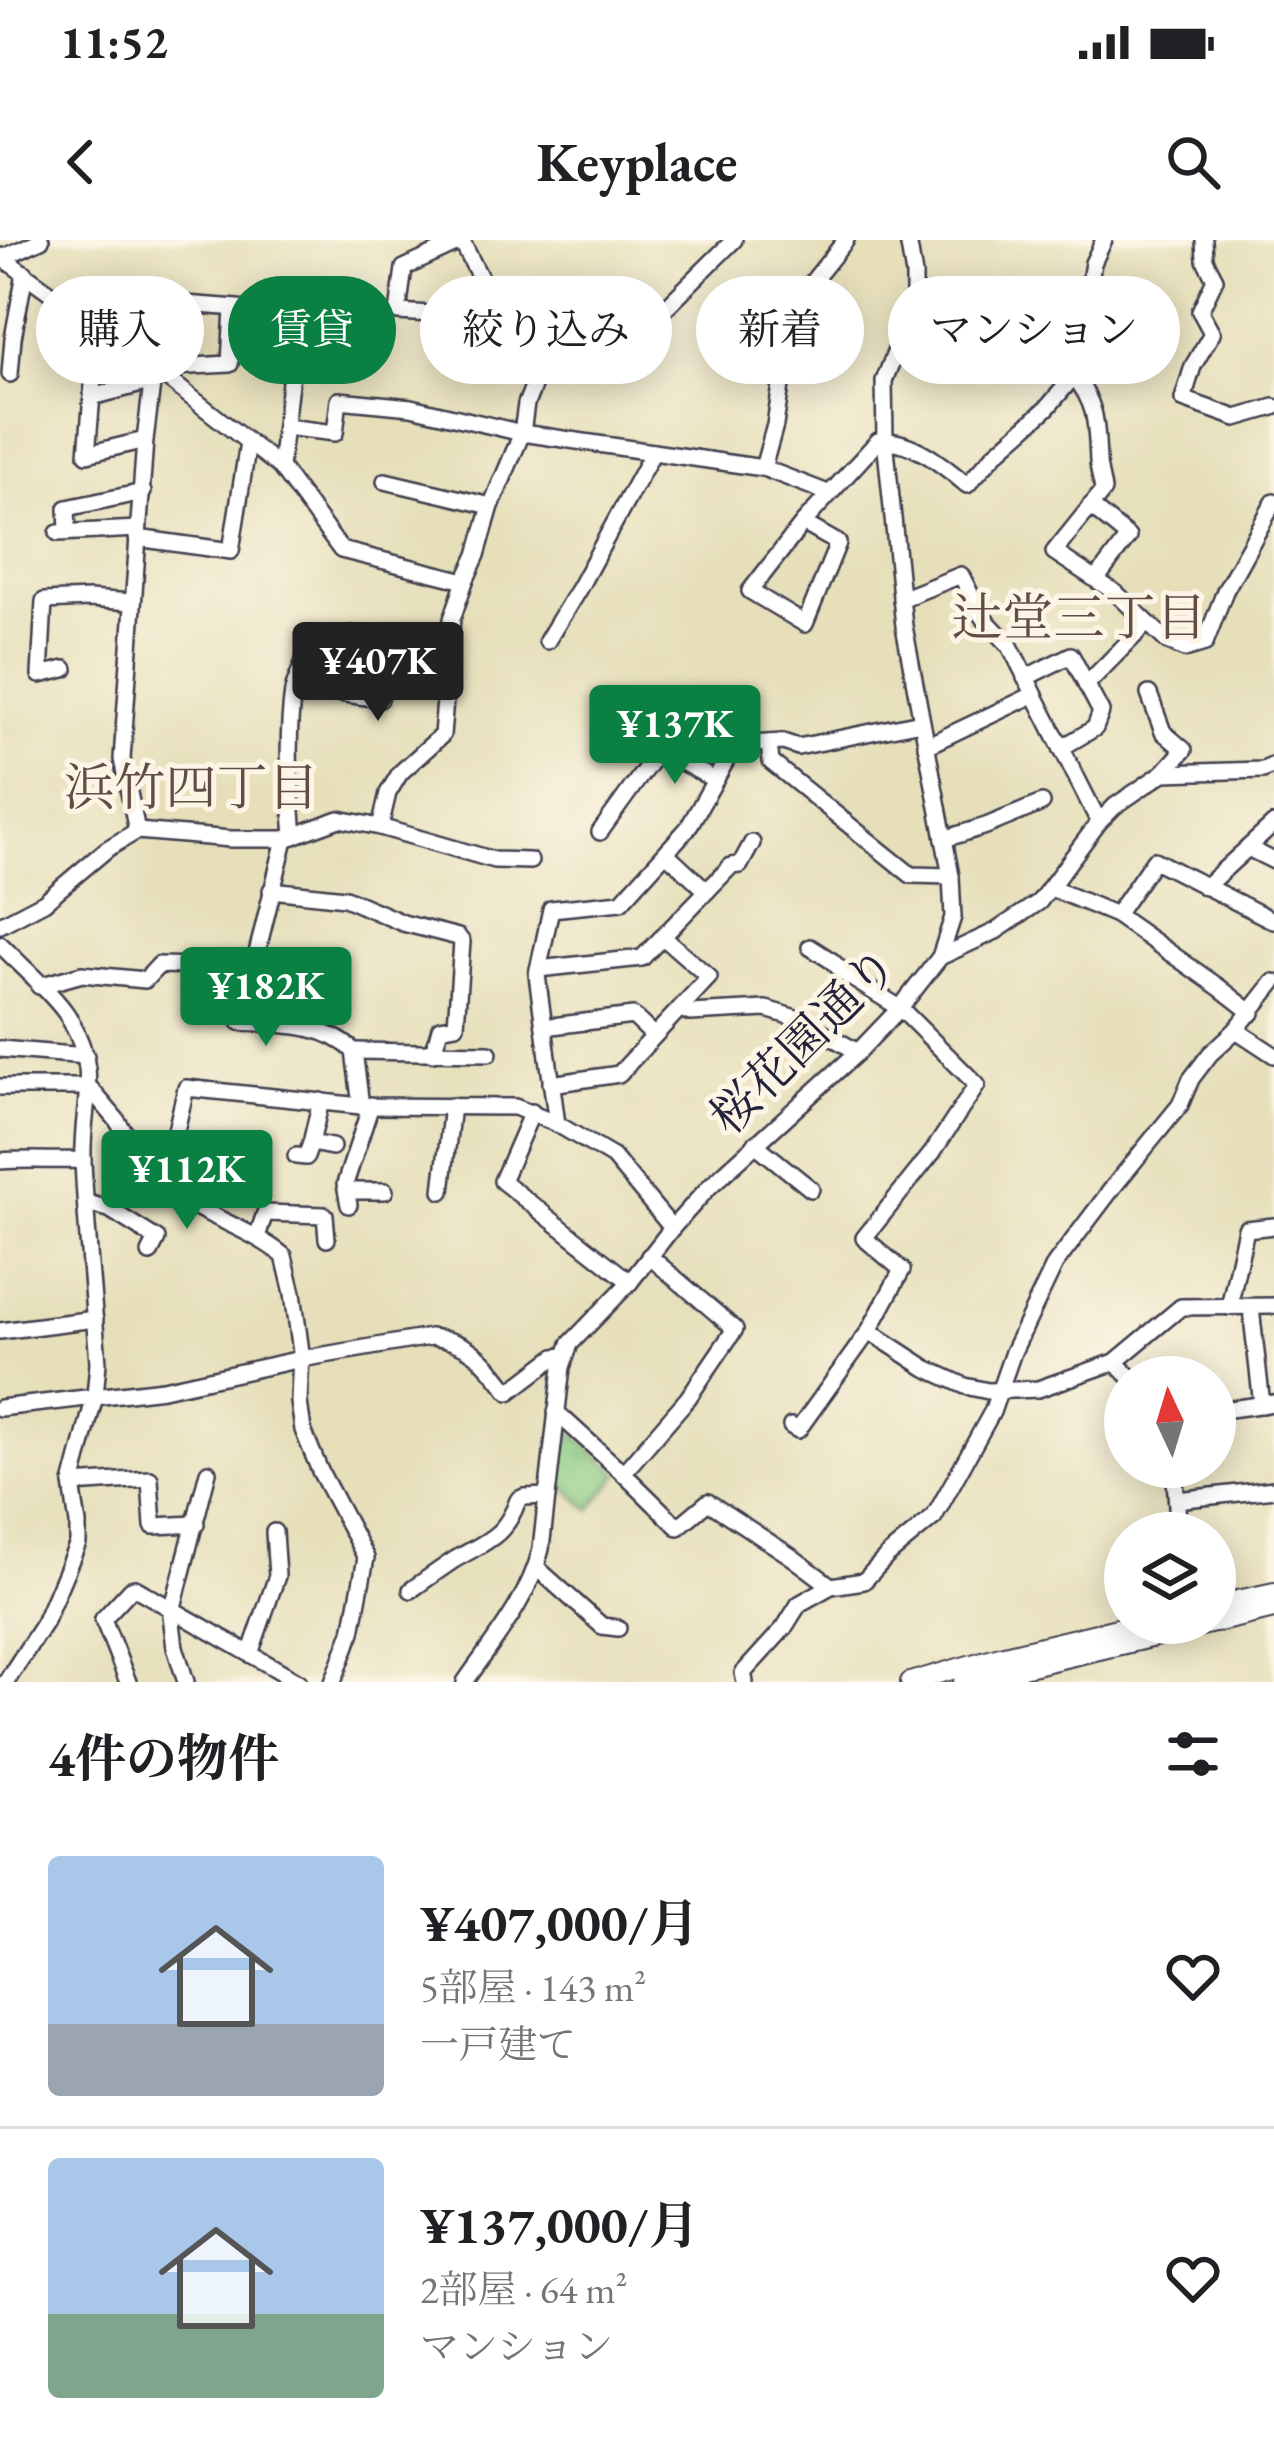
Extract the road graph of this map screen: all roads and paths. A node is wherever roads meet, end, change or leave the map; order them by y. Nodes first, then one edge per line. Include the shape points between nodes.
1 (41, 240) edge
2 (734, 240) edge
3 (846, 240) edge
4 (908, 240) edge
5 (1104, 240) edge
6 (1204, 240) edge
7 (461, 241) edge
8 (713, 248) edge
9 (1, 257) edge
10 (25, 273) junction
11 (477, 276) edge
12 (1091, 276) edge
13 (36, 282) edge
14 (672, 296) edge
15 (420, 313) edge
16 (180, 366) joint
17 (10, 374) dead end
18 (118, 384) edge
19 (153, 384) edge
20 (168, 384) edge
21 (290, 384) edge
22 (534, 384) edge
23 (1067, 384) edge
24 (1079, 384) edge
25 (1274, 407) edge
26 (285, 427) junction
27 (522, 433) junction
28 (145, 440) junction
29 (886, 440) junction
30 (248, 443) junction
31 (653, 452) junction
32 (280, 467) junction
33 (763, 468) junction
34 (390, 486) dead end
35 (142, 492) junction
36 (828, 493) junction
37 (1274, 502) edge
38 (491, 506) junction
39 (1090, 506) junction
40 (803, 523) junction
41 (138, 534) junction
42 (1096, 580) junction
43 (464, 581) junction
44 (901, 598) junction
45 (132, 602) junction
46 (1148, 623) junction
47 (351, 634) dead end
48 (547, 641) dead end
49 (305, 657) dead end
50 (65, 669) dead end
51 (394, 675) junction
52 (1025, 678) junction
53 (446, 683) junction
54 (1086, 685) junction
55 (339, 693) dead end
56 (1149, 694) dead end
57 (1034, 695) junction
58 (628, 707) dead end
59 (921, 722) junction
60 (769, 743) junction
61 (926, 746) junction
62 (1061, 748) junction
63 (659, 750) junction
64 (1274, 766) edge
65 (1163, 772) junction
66 (715, 781) junction
67 (1042, 802) dead end
68 (1099, 822) junction
69 (1274, 824) edge
70 (380, 827) junction
71 (136, 830) junction
72 (600, 832) dead end
73 (289, 838) junction
74 (944, 839) junction
75 (752, 843) dead end
76 (1248, 848) junction
77 (666, 853) junction
78 (530, 861) dead end
79 (1274, 861) edge
80 (951, 876) junction
81 (1205, 887) junction
82 (1051, 888) junction
83 (271, 890) junction
84 (707, 891) junction
85 (1116, 915) junction
86 (1274, 921) edge
87 (0, 925) edge
88 (663, 937) junction
89 (0, 944) edge
90 (810, 947) dead end
91 (940, 957) junction
92 (538, 969) junction
93 (249, 982) junction
94 (1274, 982) edge
95 (39, 986) junction
96 (900, 1008) junction
97 (681, 1009) junction
98 (1252, 1013) junction
99 (544, 1027) junction
100 (1236, 1030) junction
101 (654, 1036) junction
102 (0, 1049) edge
103 (354, 1051) junction
104 (858, 1052) junction
105 (433, 1053) junction
106 (489, 1053) dead end
107 (1274, 1055) edge
108 (86, 1056) junction
109 (551, 1084) junction
110 (0, 1087) edge
111 (89, 1087) junction
112 (321, 1101) junction
113 (366, 1106) junction
114 (452, 1106) junction
115 (532, 1112) junction
116 (557, 1124) junction
117 (311, 1143) junction
118 (755, 1144) junction
119 (332, 1148) dead end
120 (296, 1156) dead end
121 (83, 1160) junction
122 (0, 1161) edge
123 (163, 1186) junction
124 (812, 1189) dead end
125 (385, 1191) dead end
126 (442, 1191) dead end
127 (87, 1203) junction
128 (1274, 1226) edge
129 (672, 1228) junction
130 (257, 1237) junction
131 (327, 1239) dead end
132 (150, 1253) dead end
133 (649, 1256) junction
134 (630, 1282) junction
135 (1274, 1306) edge
136 (1229, 1307) junction
137 (1251, 1308) junction
138 (95, 1319) junction
139 (0, 1331) edge
140 (869, 1331) junction
141 (565, 1356) junction
142 (1122, 1356) edge
143 (301, 1359) junction
144 (1104, 1366) edge
145 (1000, 1390) junction
146 (94, 1396) junction
147 (1268, 1404) edge
148 (0, 1408) edge
149 (1236, 1408) edge
150 (556, 1412) junction
151 (791, 1426) dead end
152 (208, 1472) dead end
153 (623, 1473) junction
154 (72, 1484) junction
155 (1176, 1488) edge
156 (1274, 1490) edge
157 (547, 1496) junction
158 (1177, 1500) junction
159 (1178, 1512) edge
160 (196, 1524) junction
161 (274, 1532) dead end
162 (537, 1568) junction
163 (831, 1586) junction
164 (411, 1590) dead end
165 (1274, 1592) edge
166 (1236, 1600) edge
167 (1274, 1609) edge
168 (172, 1610) junction
169 (1236, 1618) edge
170 (618, 1628) dead end
171 (1104, 1631) edge
172 (1125, 1644) edge
173 (250, 1654) junction
174 (10, 1680) edge
175 (128, 1682) edge
176 (186, 1682) edge
177 (299, 1682) edge
178 (333, 1682) edge
179 (465, 1682) edge
180 (745, 1682) edge
181 (910, 1682) edge
182 (964, 1682) edge

1 - 9 street
2 - 8 street
3 - 33 street via 793,306
4 - 29 street, 桜花園通り via 914,304 884,381
5 - 12 street
6 - 25 street via 1215,279 1200,311 1212,333 1183,399 1236,418
7 - 11 street
7 - 15 street via 404,268 398,312
8 - 14 street
9 - 10 street
10 - 13 street
10 - 17 street
16 - 16 street via 230,364 236,308 184,304
18 - 28 street via 92,391 87,454
19 - 28 street
20 - 30 street
21 - 26 street
22 - 27 street
23 - 29 street via 968,485 916,449
24 - 39 street via 1094,407 1103,490
26 - 27 street via 335,433 339,400
26 - 32 street
27 - 31 street
27 - 38 street
28 - 35 street
29 - 36 street
29 - 44 street, 桜花園通り
30 - 32 street
30 - 41 street via 231,551
31 - 33 street
31 - 48 street
32 - 43 street via 341,550
33 - 36 street
34 - 38 street
35 - 41 street
35 - 41 street via 67,508 63,532
36 - 40 street
37 - 46 street via 1205,643 1185,649
38 - 43 street
39 - 42 street via 1128,537
39 - 42 street via 1054,552
40 - 40 street via 750,591 805,624 838,543
41 - 45 street
42 - 46 street
43 - 53 street
44 - 52 street via 961,575
44 - 59 street, 桜花園通り
45 - 50 street via 44,601 40,675
45 - 71 street via 122,759
46 - 54 street
47 - 51 street via 399,641
49 - 73 street via 289,724
51 - 53 street
51 - 55 street via 384,674 380,699
52 - 54 street via 1071,655
52 - 57 street
53 - 70 street via 442,735 400,773
54 - 62 street via 1101,712 1095,728
56 - 65 street via 1163,732 1184,750
57 - 61 street
57 - 62 street
58 - 63 street
59 - 60 street via 797,746
59 - 61 street, 桜花園通り
60 - 66 street via 735,745
60 - 80 street via 771,762 911,875
61 - 74 street, 桜花園通り
62 - 68 street
63 - 66 street
63 - 72 street
64 - 65 street
65 - 68 street
66 - 77 street
67 - 74 street
68 - 82 street
69 - 76 street
70 - 73 street via 339,819
70 - 78 street via 494,860
71 - 73 street
71 - 87 street via 44,902
73 - 83 street
74 - 80 street, 桜花園通り
75 - 84 street via 740,865
76 - 79 street
76 - 81 street
77 - 84 street
77 - 92 street via 621,902 551,909
80 - 91 street, 桜花園通り via 953,917
81 - 85 street via 1154,860
81 - 86 street
82 - 85 street
82 - 91 street via 996,932
83 - 93 street
83 - 105 street via 345,898 458,937 456,1025 440,1028
84 - 88 street
85 - 98 street
88 - 92 street via 642,958
88 - 97 street via 710,977
89 - 95 street
90 - 96 street
91 - 96 street, 桜花園通り
92 - 99 street
93 - 95 street via 200,966 159,965 146,980 82,974
93 - 103 street via 241,1022 311,1027
94 - 98 street
95 - 108 street via 68,1014
96 - 104 street, 桜花園通り
96 - 140 street via 977,1085 864,1238 902,1270
97 - 101 street
97 - 104 street via 766,1009
98 - 100 street
99 - 101 street via 633,1016
99 - 109 street
100 - 107 street
100 - 145 street via 1055,1264
101 - 109 street via 619,1074
102 - 108 street
103 - 105 street
103 - 113 street
104 - 118 street, 桜花園通り
105 - 106 street
108 - 111 street
109 - 116 street
110 - 111 street
111 - 121 street
111 - 123 street
112 - 113 street
112 - 117 street
112 - 123 street via 186,1088
113 - 114 street
113 - 125 street via 348,1198
114 - 115 street
114 - 126 street
115 - 116 street
115 - 134 street via 502,1181
116 - 129 street via 613,1157
117 - 119 street
117 - 120 street via 306,1157
118 - 124 street
118 - 129 street, 桜花園通り
121 - 122 street
121 - 127 street
123 - 130 street
127 - 132 street via 157,1239
127 - 138 street
128 - 136 street via 1246,1229
129 - 133 street, 桜花園通り
130 - 131 street via 265,1213 325,1215
130 - 143 street via 288,1264
133 - 134 street, 桜花園通り
133 - 153 street via 735,1329
134 - 141 street, 桜花園通り
135 - 137 street
136 - 137 street
136 - 142 street via 1181,1307
137 - 147 street
138 - 139 street
138 - 146 street
140 - 145 street via 965,1386
140 - 151 street via 798,1430
141 - 143 street via 508,1392 477,1355 446,1339
141 - 150 street, 桜花園通り
143 - 146 street
143 - 178 street via 303,1430 366,1558
144 - 145 street via 1037,1389
145 - 163 street via 934,1517 864,1580
146 - 148 street
146 - 154 street
147 - 149 street
150 - 153 street
150 - 157 street, 桜花園通り
152 - 160 street
153 - 163 street via 678,1527 708,1502
154 - 160 street via 150,1479 153,1526
154 - 174 street via 78,1543
155 - 158 street
156 - 158 street
157 - 162 street, 桜花園通り
157 - 164 street via 518,1500 492,1540
158 - 159 street
160 - 168 street
161 - 173 street via 277,1576
162 - 170 street via 602,1626
162 - 179 street, 桜花園通り
163 - 180 street via 799,1604 743,1673
165 - 166 main road
167 - 169 main road
168 - 173 street
168 - 175 street via 135,1588 104,1618
168 - 176 street
171 - 181 main road
172 - 182 main road
173 - 177 street

